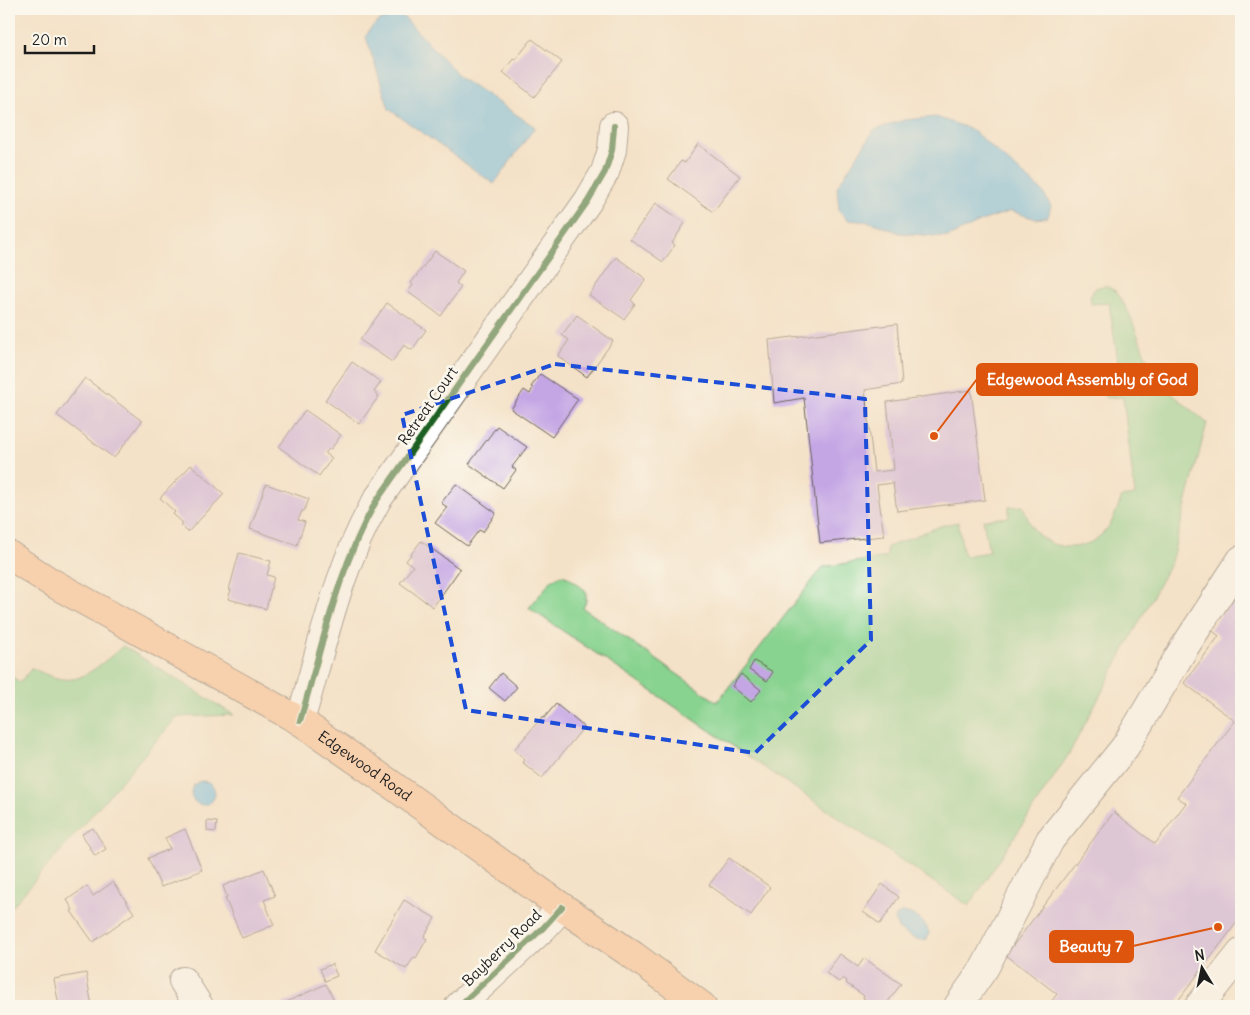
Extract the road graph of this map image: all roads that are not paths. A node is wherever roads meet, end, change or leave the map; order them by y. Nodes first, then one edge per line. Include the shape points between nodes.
1 (614, 126) dead end
2 (9, 555) edge
3 (1241, 560) edge
4 (300, 721) junction
5 (562, 907) junction
6 (1241, 952) edge
7 (183, 981) dead end
8 (199, 1006) edge
9 (459, 1006) edge
10 (702, 1006) edge
11 (958, 1006) edge
12 (1199, 1006) edge

1 - 4 street, Retreat Court via 612,150 605,172 588,201 364,522 346,564
2 - 4 main road, Edgewood Road via 49,582
3 - 11 street via 1125,747 1050,840 985,967
4 - 5 main road, Edgewood Road
5 - 9 street, Bayberry Road
5 - 10 main road, Edgewood Road
6 - 12 street
7 - 8 street

